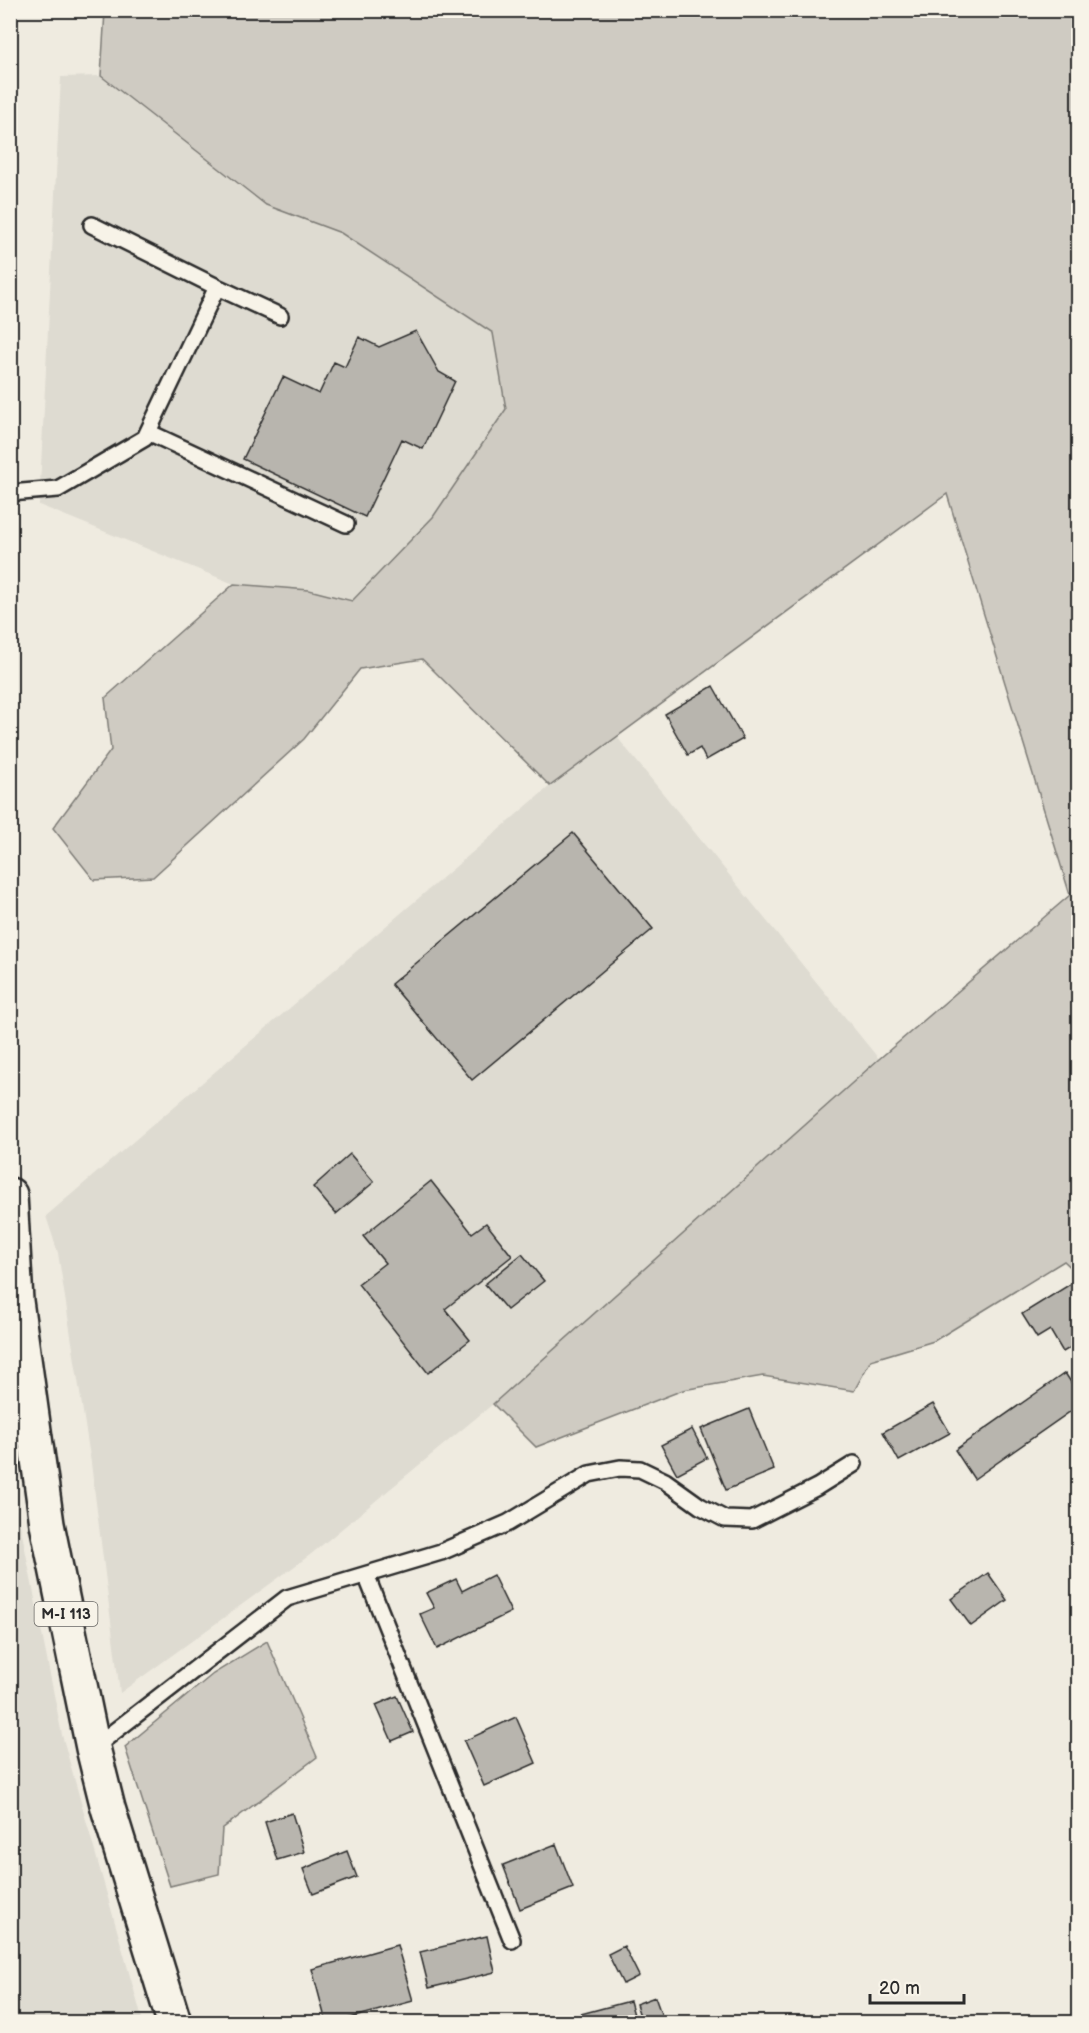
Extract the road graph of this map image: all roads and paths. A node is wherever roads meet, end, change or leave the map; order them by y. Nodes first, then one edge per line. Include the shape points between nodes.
1 (92, 225) dead end
2 (217, 287) junction
3 (280, 316) dead end
4 (148, 432) junction
5 (10, 493) edge
6 (346, 524) dead end
7 (10, 1195) edge
8 (854, 1464) dead end
9 (366, 1575) junction
10 (93, 1748) junction
11 (512, 1940) dead end
12 (174, 2022) edge

1 - 2 lane
2 - 3 lane
2 - 4 lane
4 - 5 lane via 145,438 58,489
4 - 6 lane
7 - 10 main road, M-I 113 via 16,1301 47,1524
8 - 9 lane via 752,1520 725,1520 665,1480 640,1470 620,1468 589,1474 508,1523 441,1552
9 - 10 lane via 287,1598
9 - 11 lane
10 - 12 main road, M-I 113

